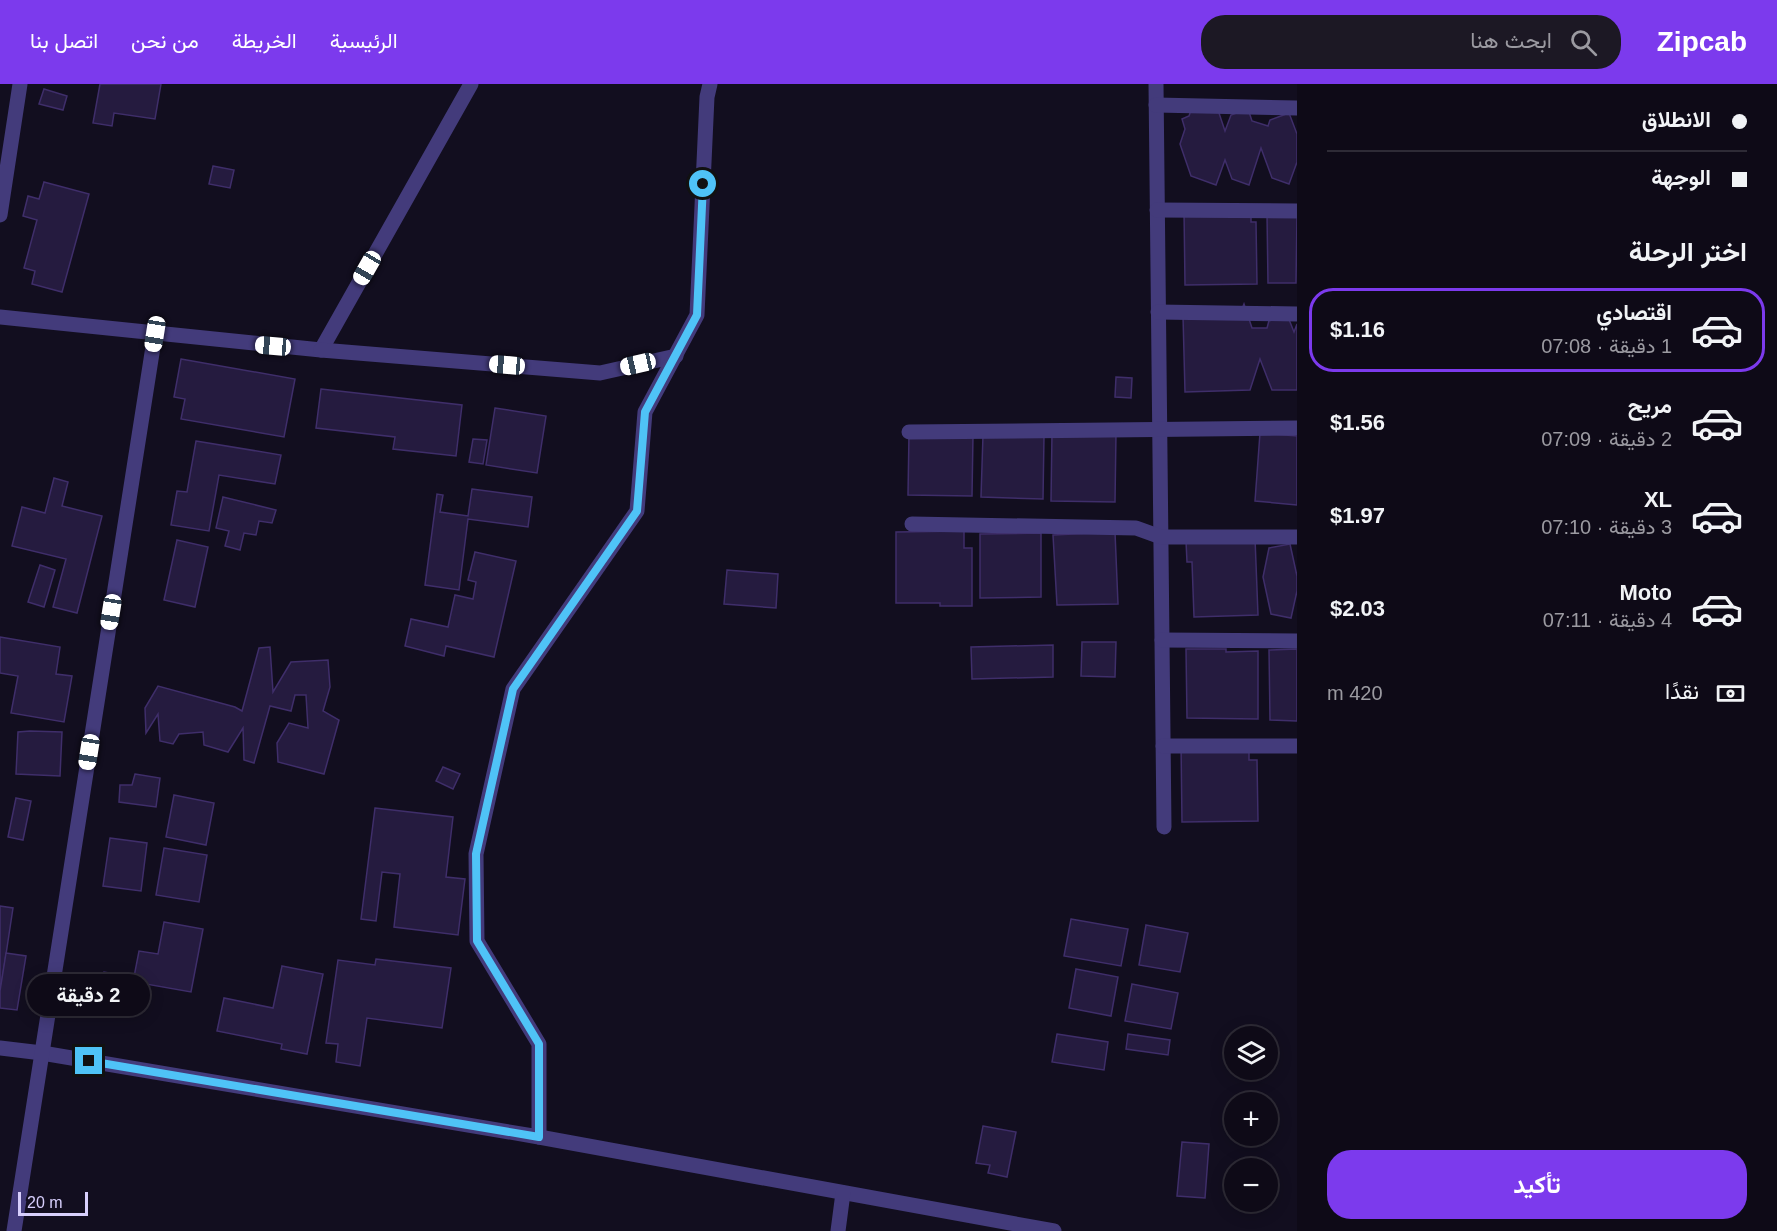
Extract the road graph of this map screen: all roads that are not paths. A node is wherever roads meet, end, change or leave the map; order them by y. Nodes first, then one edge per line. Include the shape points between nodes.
1 (20, 84) edge
2 (471, 84) edge
3 (710, 84) edge
4 (1156, 84) edge
5 (1156, 105) junction
6 (1297, 108) edge
7 (1157, 210) junction
8 (1297, 211) edge
9 (0, 215) edge
10 (1158, 312) junction
11 (1297, 314) edge
12 (0, 317) edge
13 (155, 334) junction
14 (321, 350) junction
15 (676, 356) junction
16 (1297, 428) edge
17 (1160, 429) junction
18 (909, 432) dead end
19 (912, 524) dead end
20 (1161, 537) junction
21 (1297, 537) edge
22 (1162, 640) junction
23 (1297, 640) edge
24 (1163, 746) junction
25 (1297, 746) edge
26 (1164, 827) dead end
27 (0, 1048) edge
28 (42, 1053) junction
29 (539, 1137) junction
30 (843, 1192) junction
31 (14, 1231) edge
32 (838, 1231) edge
33 (1054, 1231) edge

1 - 9 street
2 - 14 street
3 - 15 street via 697,315
4 - 5 street
5 - 6 street
5 - 7 street
7 - 8 street
7 - 10 street
10 - 11 street
10 - 17 street
12 - 13 street
13 - 14 street
13 - 28 street
14 - 15 street via 600,373
15 - 29 street via 645,412 637,511 513,689 476,854 477,941 539,1044
16 - 17 street
17 - 18 street
17 - 20 street
19 - 20 street via 1136,528
20 - 21 street
20 - 22 street
22 - 23 street
22 - 24 street
24 - 25 street
24 - 26 street
27 - 28 street
28 - 29 street
28 - 31 street
29 - 30 street
30 - 32 street
30 - 33 street

